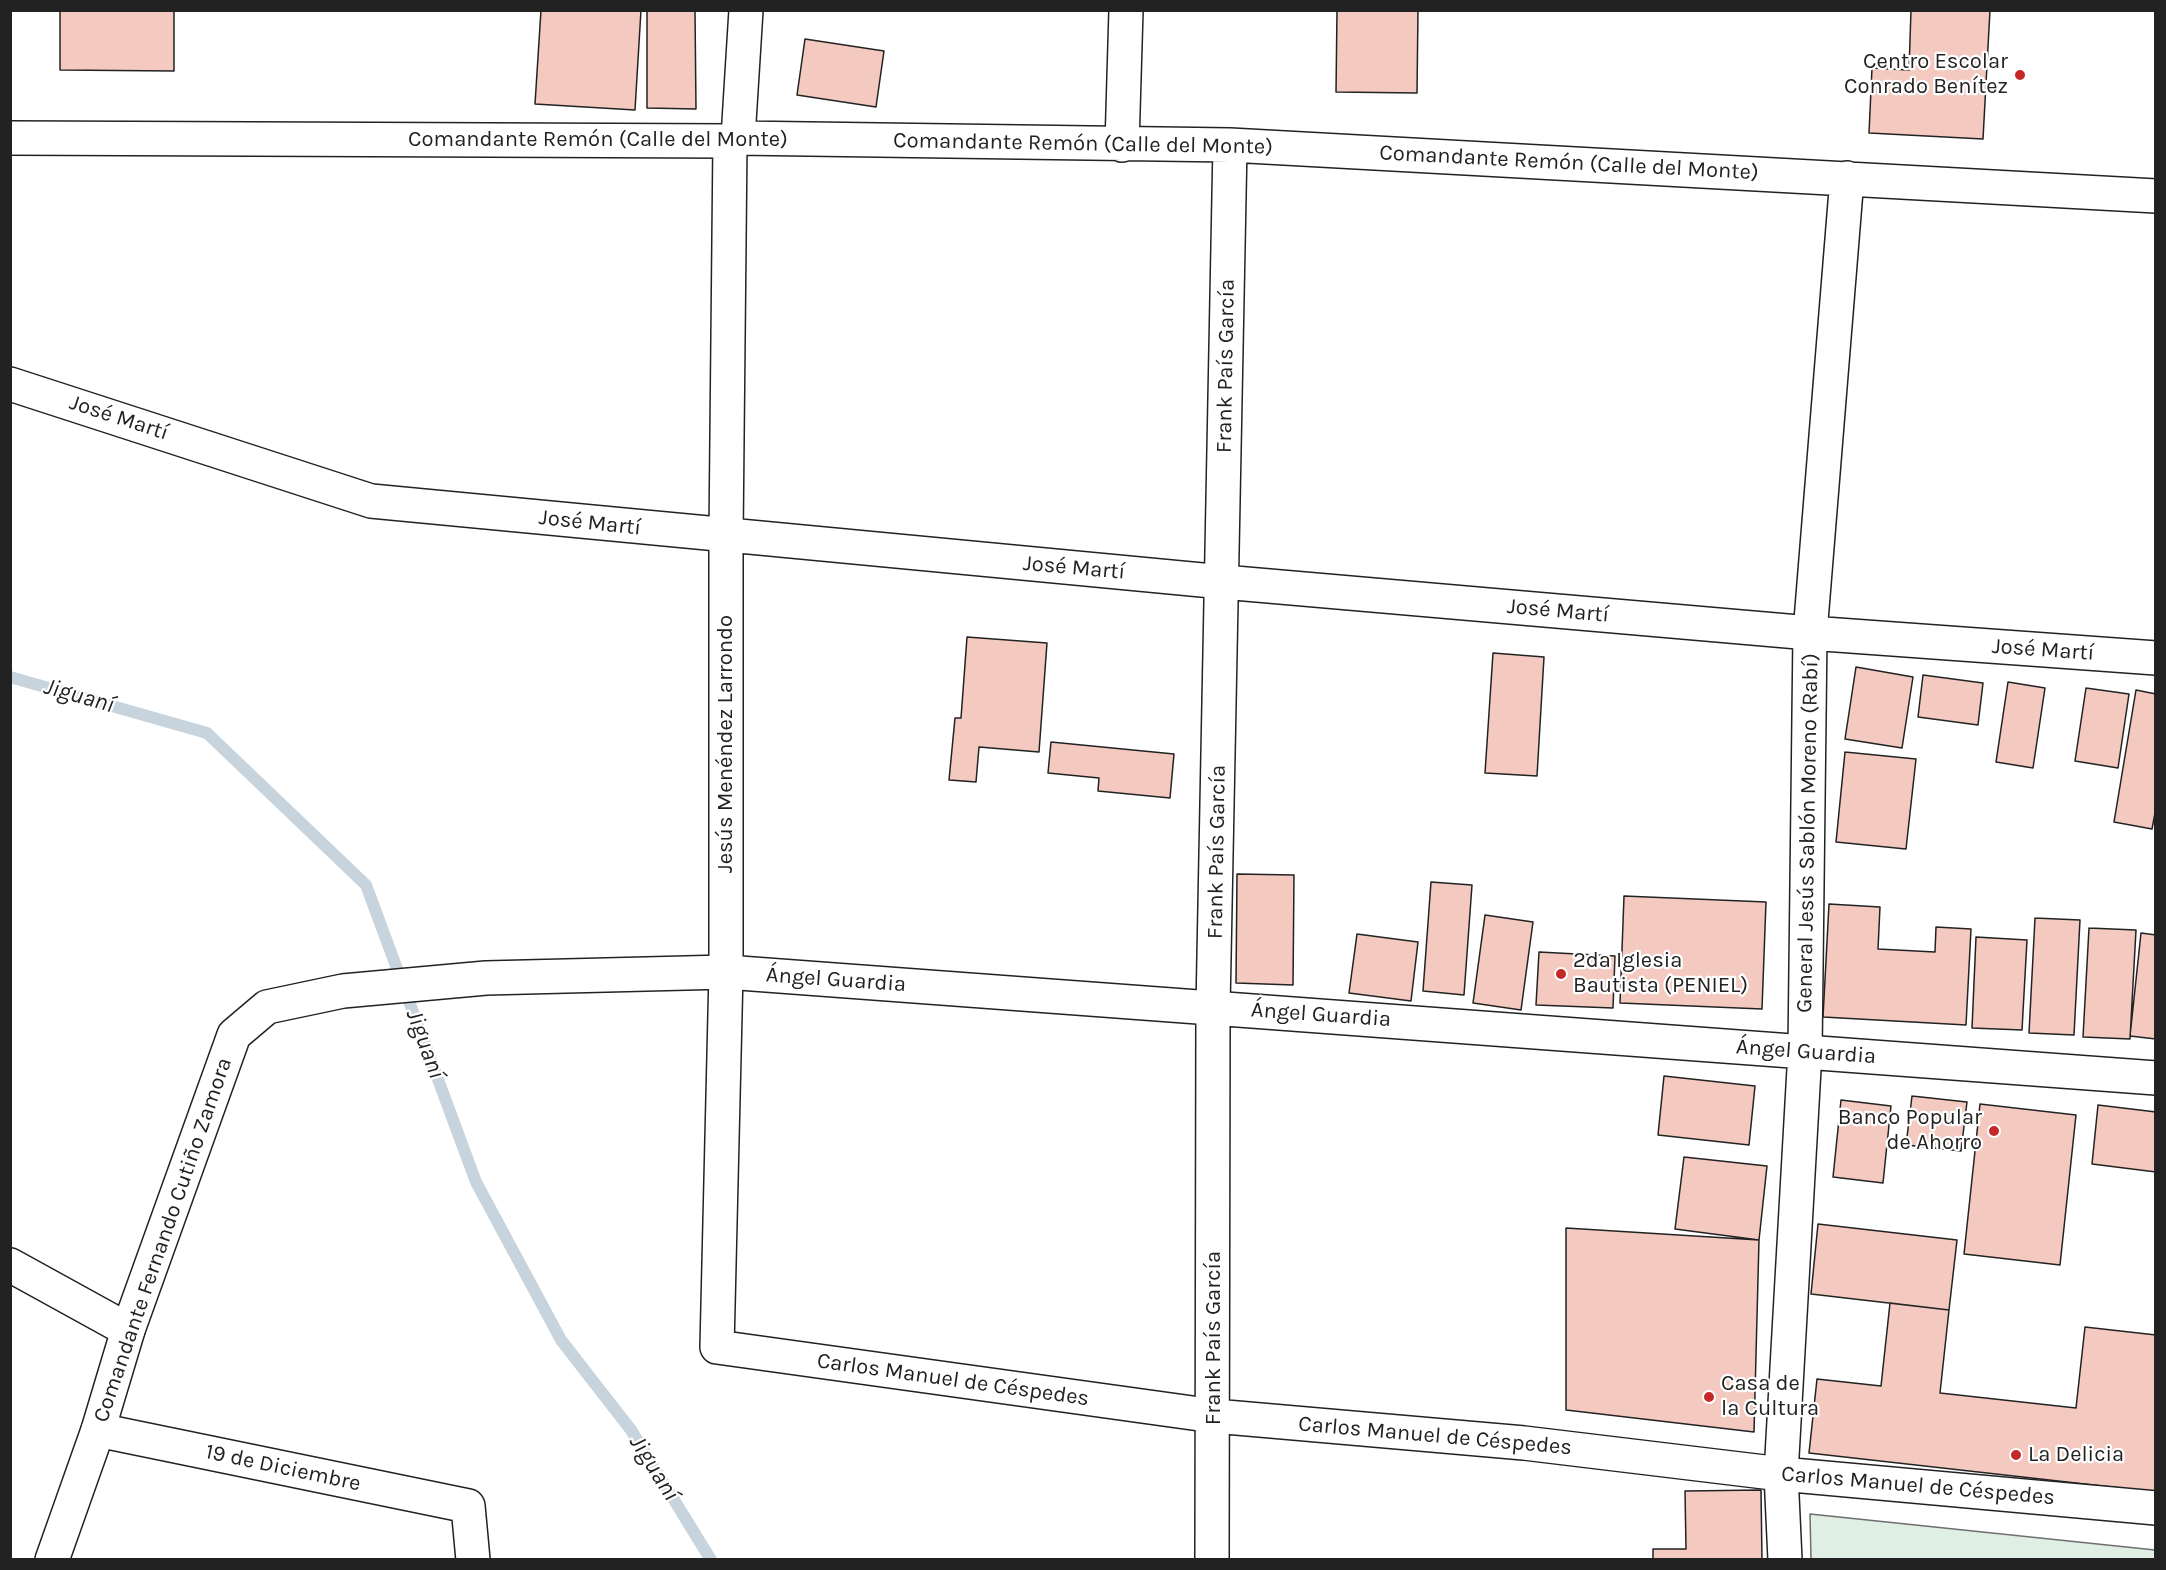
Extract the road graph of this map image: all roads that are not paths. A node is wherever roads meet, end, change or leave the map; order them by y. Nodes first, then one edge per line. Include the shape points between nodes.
1 (746, 10) edge
2 (1126, 10) edge
3 (10, 138) edge
4 (734, 140) junction
5 (1122, 144) junction
6 (1230, 145) junction
7 (1847, 178) junction
8 (2156, 196) edge
9 (10, 384) edge
10 (726, 536) junction
11 (1223, 582) junction
12 (1810, 633) junction
13 (2156, 658) edge
14 (726, 972) junction
15 (486, 978) joint
16 (1214, 1007) junction
17 (1805, 1052) junction
18 (2156, 1078) edge
19 (10, 1265) edge
20 (128, 1330) junction
21 (717, 1347) joint
22 (1214, 1416) junction
23 (98, 1430) junction
24 (1781, 1474) junction
25 (2156, 1508) edge
26 (52, 1560) edge
27 (473, 1560) edge
28 (1212, 1560) edge
29 (1785, 1560) edge

1 - 4 street, Jesús Menéndez Larrondo
2 - 5 street
3 - 4 street, Comandante Remón (Calle del Monte)
4 - 5 street, Comandante Remón (Calle del Monte)
4 - 10 street, Jesús Menéndez Larrondo
5 - 6 street, Comandante Remón (Calle del Monte)
6 - 7 street, Comandante Remón (Calle del Monte)
6 - 11 street, Frank País García
7 - 8 street, Comandante Remón (Calle del Monte)
7 - 12 street, General Jesús Sablón Moreno (Rabí)
9 - 10 street, José Martí via 371,501
10 - 11 street, José Martí
10 - 14 street, Jesús Menéndez Larrondo
11 - 12 street, José Martí
11 - 16 street, Frank País García
12 - 13 street, José Martí
12 - 17 street, General Jesús Sablón Moreno (Rabí)
14 - 15 street, Ángel Guardia
14 - 16 street, Ángel Guardia
14 - 21 street, Jesús Menéndez Larrondo
15 - 20 street, Comandante Fernando Cutiño Zamora via 343,991 267,1007 234,1035
16 - 17 street, Ángel Guardia
16 - 22 street, Frank País García
17 - 18 street, Ángel Guardia
17 - 24 street, General Jesús Sablón Moreno (Rabí)
19 - 20 street
20 - 23 street, Comandante Fernando Cutiño Zamora
21 - 22 street, Carlos Manuel de Céspedes
22 - 24 street, Carlos Manuel de Céspedes via 1524,1443
22 - 28 street, Frank País García
23 - 26 street, Comandante Fernando Cutiño Zamora
23 - 27 street, 19 de Diciembre via 468,1506
24 - 25 street, Carlos Manuel de Céspedes
24 - 29 street, General Jesús Sablón Moreno (Rabí)

